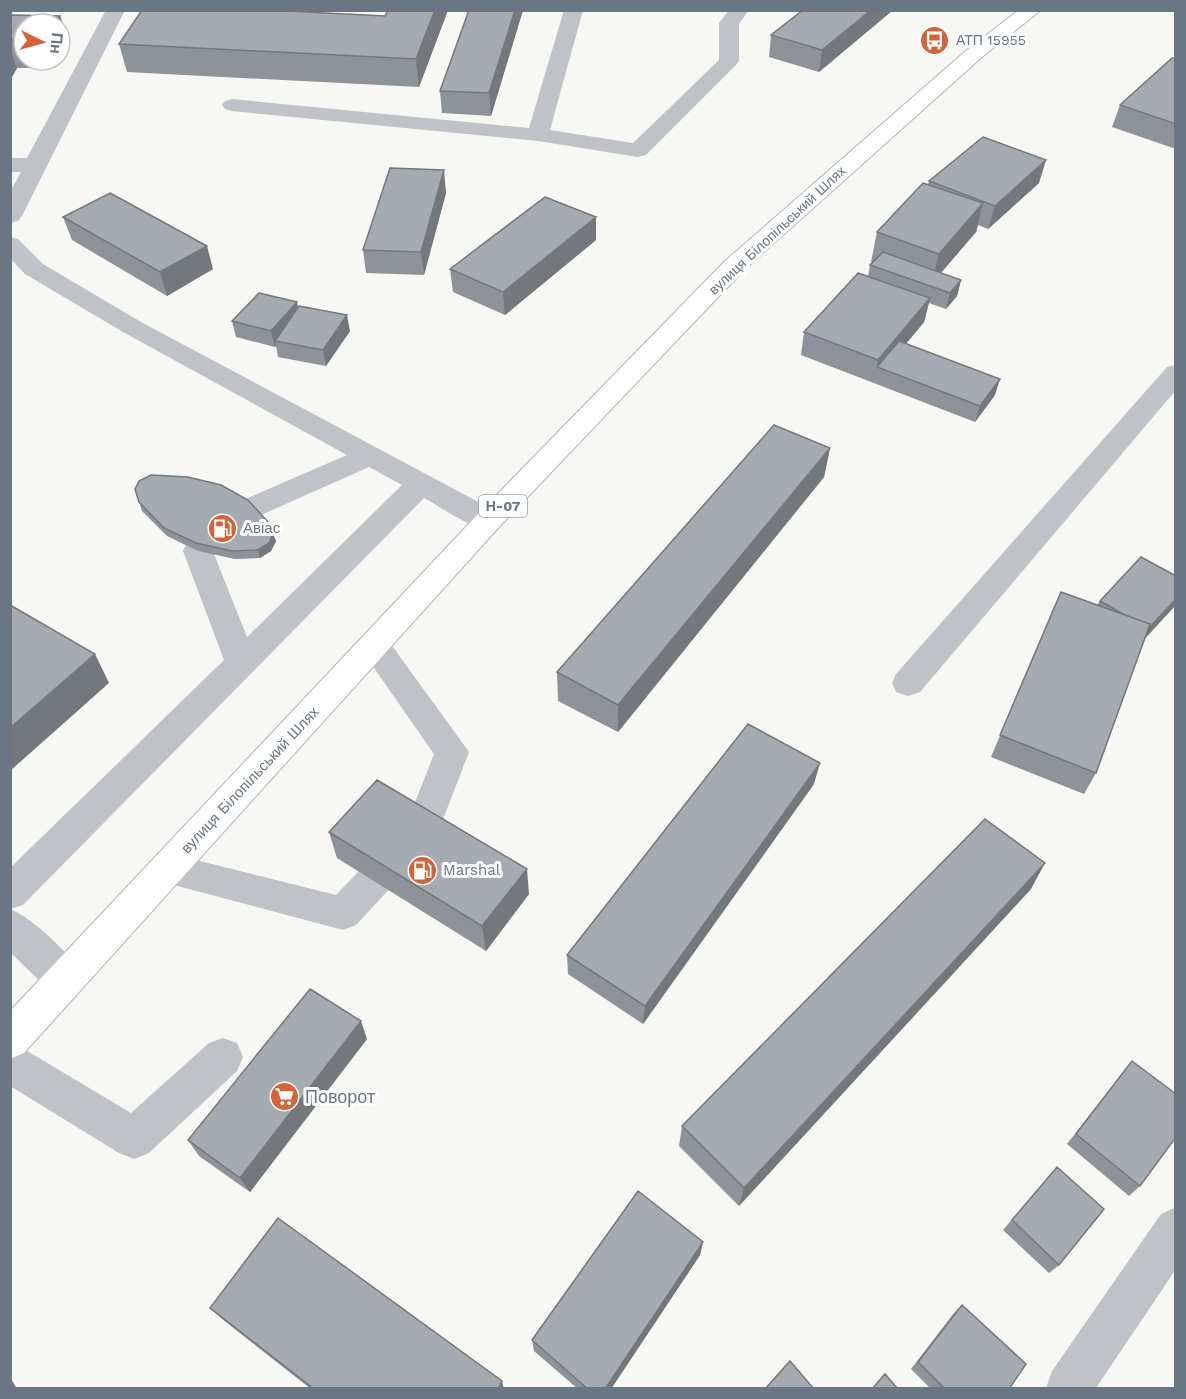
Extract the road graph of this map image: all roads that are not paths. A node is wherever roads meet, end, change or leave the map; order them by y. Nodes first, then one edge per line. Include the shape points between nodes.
1 (116, 10) edge
2 (574, 10) edge
3 (740, 10) edge
4 (1032, 10) edge
5 (232, 105) dead end
6 (538, 135) junction
7 (10, 165) edge
8 (35, 165) junction
9 (10, 216) edge
10 (10, 244) edge
11 (1176, 373) edge
12 (370, 456) junction
13 (422, 483) junction
14 (489, 520) junction
15 (374, 645) junction
16 (241, 663) junction
17 (908, 683) dead end
18 (168, 869) junction
19 (10, 893) edge
20 (10, 926) edge
21 (66, 980) junction
22 (10, 1040) edge
23 (223, 1057) dead end
24 (10, 1063) edge
25 (1176, 1229) edge
26 (1069, 1389) edge

1 - 8 street
2 - 6 street
3 - 6 street via 729,23 729,61 638,150
4 - 14 main road, вулиця Білопільський Шлях / Н-07 via 975,52 734,266
5 - 6 street
7 - 8 street
8 - 9 street
10 - 12 street via 34,269 132,327
11 - 17 street
12 - 13 street
12 - 16 street via 251,508 198,551
13 - 14 street
13 - 16 street
14 - 15 main road, вулиця Білопільський Шлях / Н-07
15 - 18 main road, вулиця Білопільський Шлях / Н-07
15 - 18 street via 452,752 422,830 343,913
16 - 19 street
18 - 21 main road, вулиця Білопільський Шлях / Н-07
20 - 21 street
21 - 22 main road, вулиця Білопільський Шлях / Н-07
23 - 24 street via 134,1138
25 - 26 street

